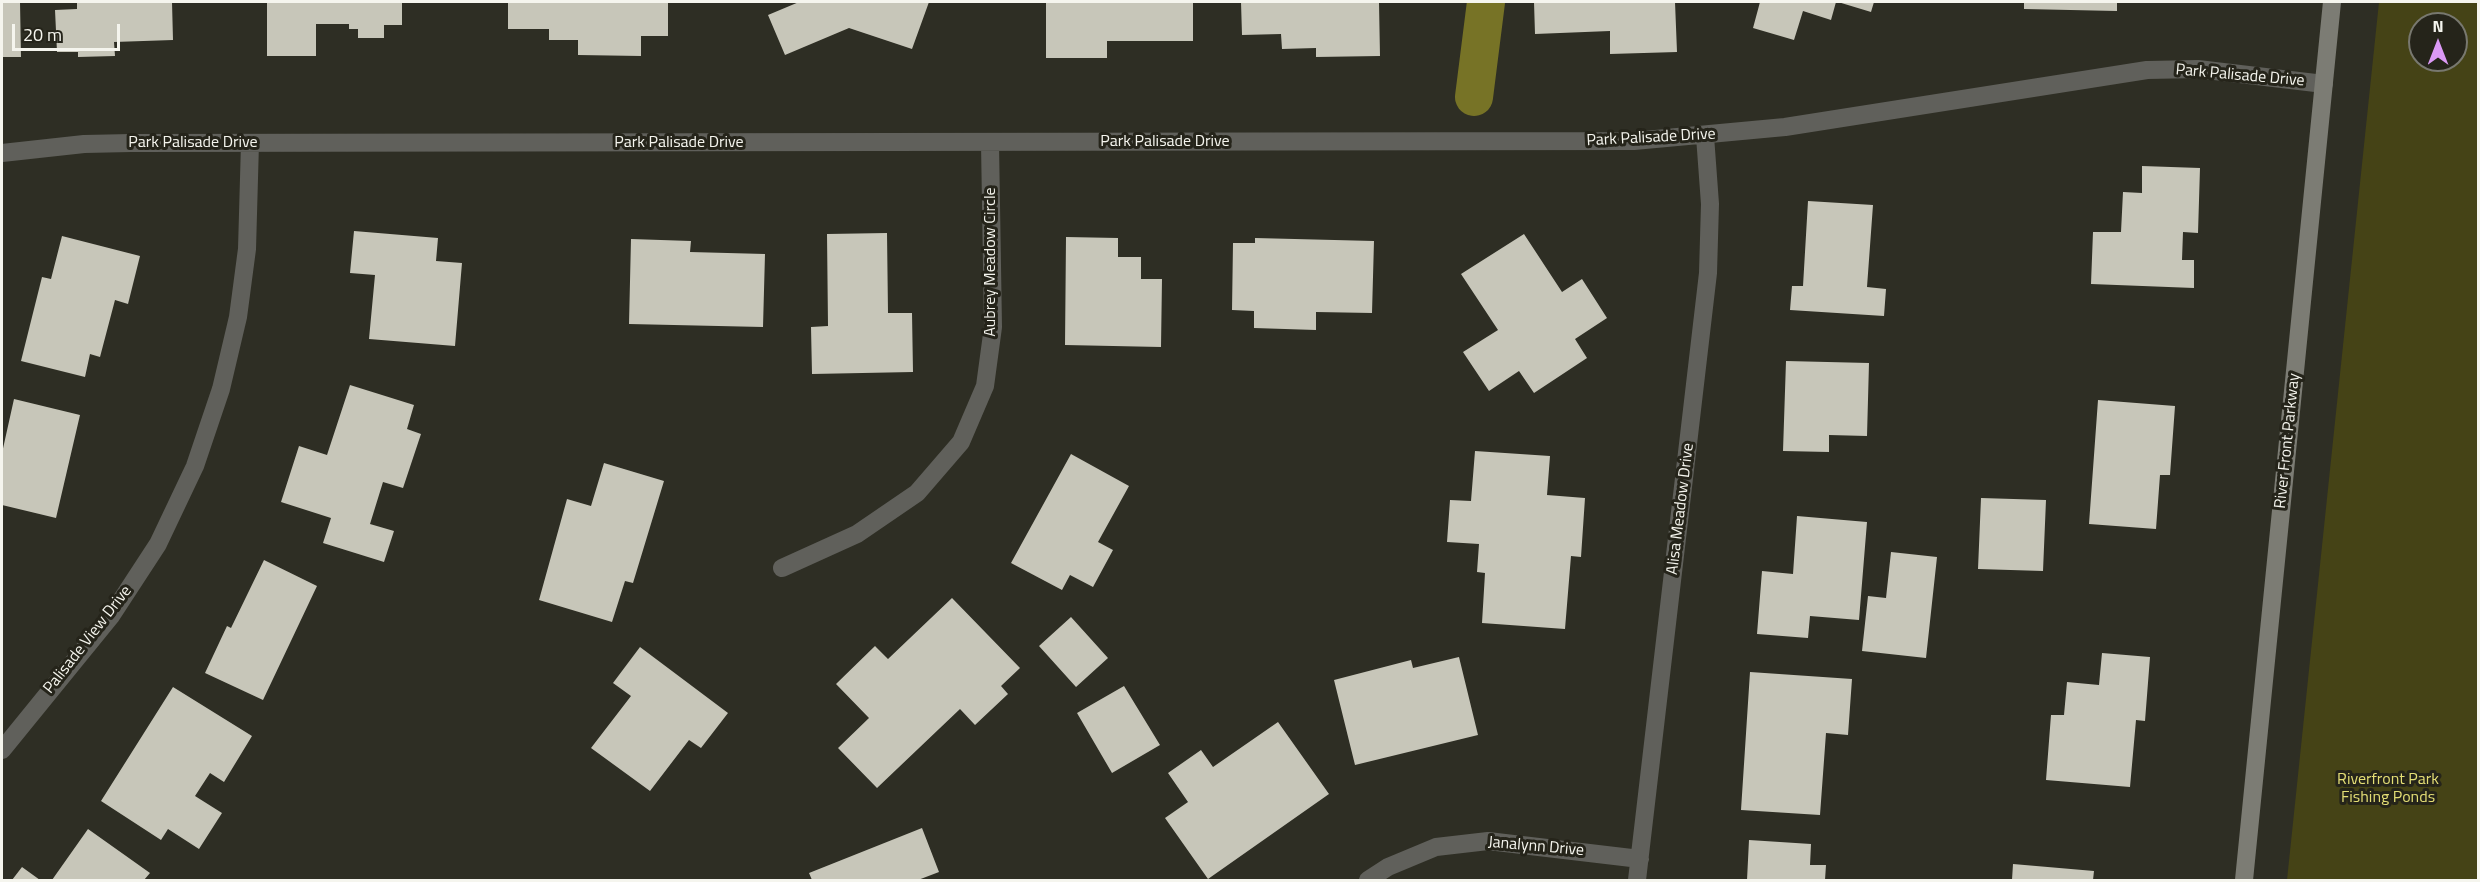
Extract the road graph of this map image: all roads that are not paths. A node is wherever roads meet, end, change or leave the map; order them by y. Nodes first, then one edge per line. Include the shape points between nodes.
1 (2332, 2) edge
2 (2324, 84) junction
3 (1705, 136) junction
4 (250, 143) junction
5 (990, 143) junction
6 (2, 153) edge
7 (782, 568) dead end
8 (2, 750) edge
9 (1640, 859) junction
10 (1368, 880) edge
11 (1637, 880) edge
12 (2244, 880) edge

1 - 2 street, River Front Parkway
2 - 3 street, Park Palisade Drive via 2198,69 2147,70
2 - 12 street, River Front Parkway
3 - 5 street, Park Palisade Drive via 1561,142
3 - 9 street, Alisa Meadow Drive via 1710,204 1708,273
4 - 5 street, Park Palisade Drive
4 - 6 street, Park Palisade Drive via 84,144
4 - 8 street, Palisade View Drive via 247,249 238,317 221,389 195,466 158,544 111,616
5 - 7 street, Aubrey Meadow Circle via 993,327 985,386 961,442 917,494 857,534
9 - 10 street, Janalynn Drive via 1488,841 1436,847
9 - 11 street, Alisa Meadow Drive

